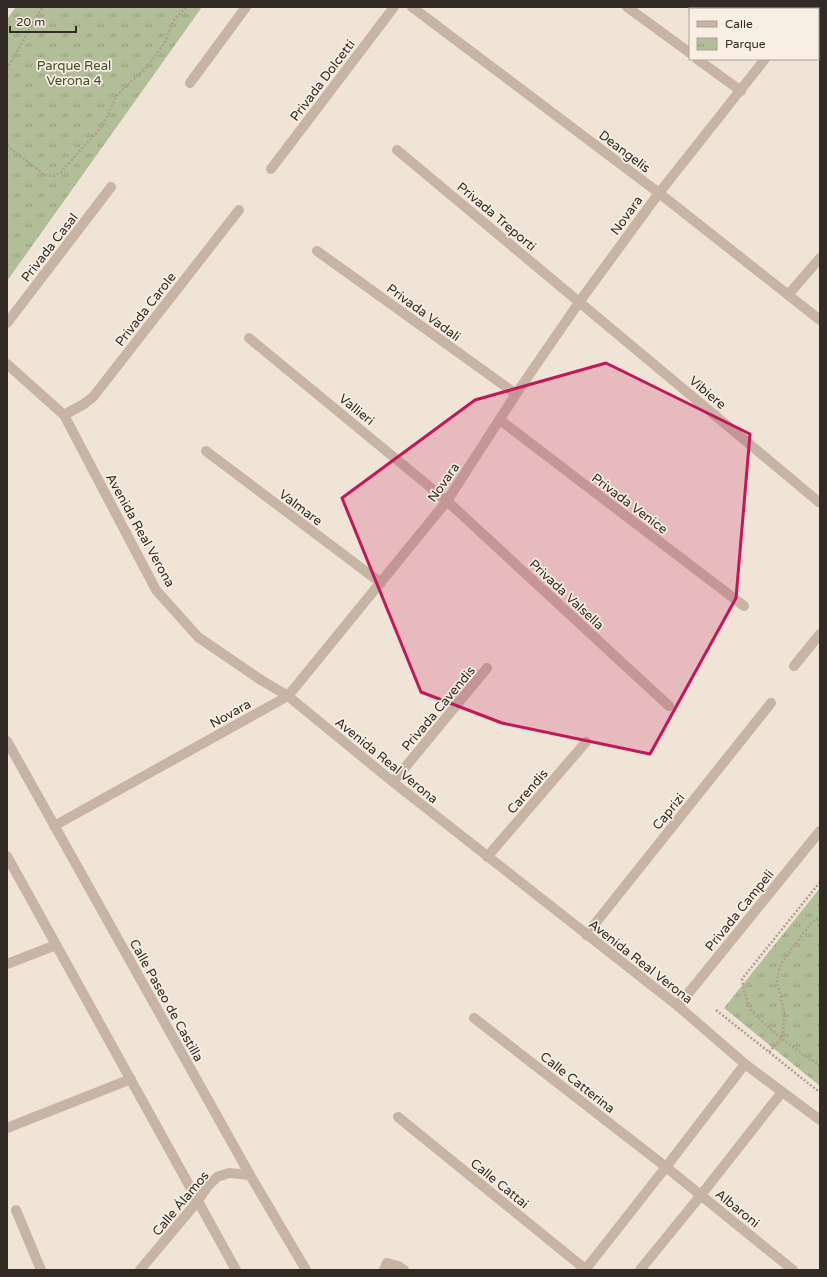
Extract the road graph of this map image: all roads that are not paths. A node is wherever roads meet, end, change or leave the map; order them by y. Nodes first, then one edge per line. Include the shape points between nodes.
1 (246, 7) edge
2 (394, 7) edge
3 (412, 7) edge
4 (627, 7) edge
5 (689, 53) edge
6 (699, 60) edge
7 (764, 60) edge
8 (190, 83) dead end
9 (740, 91) junction
10 (397, 150) dead end
11 (271, 169) dead end
12 (111, 187) dead end
13 (659, 193) junction
14 (239, 210) dead end
15 (317, 251) dead end
16 (820, 258) edge
17 (788, 295) junction
18 (580, 301) junction
19 (820, 320) edge
20 (7, 323) edge
21 (249, 338) dead end
22 (7, 364) edge
23 (516, 394) junction
24 (64, 415) junction
25 (500, 420) junction
26 (206, 451) dead end
27 (447, 501) junction
28 (820, 503) edge
29 (381, 583) junction
30 (744, 606) dead end
31 (820, 634) edge
32 (794, 666) dead end
33 (487, 668) dead end
34 (288, 696) junction
35 (771, 703) dead end
36 (669, 706) dead end
37 (7, 741) edge
38 (586, 742) dead end
39 (393, 782) junction
40 (54, 826) junction
41 (820, 830) edge
42 (7, 856) edge
43 (487, 857) junction
44 (586, 935) junction
45 (56, 945) junction
46 (7, 964) edge
47 (678, 1006) junction
48 (474, 1018) dead end
49 (745, 1064) junction
50 (131, 1079) junction
51 (782, 1092) junction
52 (398, 1117) dead end
53 (820, 1120) edge
54 (7, 1128) edge
55 (666, 1167) junction
56 (250, 1175) junction
57 (701, 1195) junction
58 (198, 1202) junction
59 (16, 1210) dead end
60 (41, 1270) edge
61 (140, 1270) edge
62 (236, 1270) edge
63 (306, 1270) edge
64 (384, 1270) edge
65 (404, 1270) edge
66 (585, 1270) edge
67 (640, 1270) edge
68 (793, 1270) edge

1 - 8 street
2 - 11 street, Privada Dolcetti
3 - 13 street, Deangelis
4 - 5 street
6 - 9 street
7 - 9 street, Novara
9 - 13 street, Novara
10 - 18 street, Privada Treporti
12 - 20 street, Privada Casal
13 - 17 street, Deangelis
13 - 18 street, Novara
14 - 24 street, Privada Carole via 93,396
15 - 23 street, Privada Vadali
16 - 17 street
17 - 19 street, Deangelis
18 - 23 street, Novara
18 - 28 street, Vibiere
21 - 27 street, Vallieri
22 - 24 street, Avenida Real Verona
23 - 25 street, Novara
24 - 34 street, Avenida Real Verona via 156,590 198,637
25 - 27 street, Novara
25 - 30 street, Privada Venice
26 - 29 street, Valmare
27 - 29 street, Novara
27 - 36 street, Privada Valsella
29 - 34 street, Novara
31 - 32 street
33 - 39 street, Privada Cavendis
34 - 39 street, Avenida Real Verona
34 - 40 street, Novara
35 - 44 street, Caprizi
37 - 40 street, Calle Paseo de Castilla
38 - 43 street, Carendis
39 - 43 street, Avenida Real Verona
40 - 56 street, Calle Paseo de Castilla
41 - 47 street, Privada Campeli
42 - 45 street
43 - 44 street, Avenida Real Verona
44 - 47 street, Avenida Real Verona
45 - 46 street
45 - 50 street
47 - 49 street, Avenida Real Verona
48 - 55 street, Calle Catterina
49 - 51 street, Avenida Real Verona
49 - 55 street
50 - 54 street
50 - 58 street
51 - 53 street, Avenida Real Verona
51 - 57 street
52 - 66 street, Calle Cattai
55 - 57 street, Albaroni
55 - 66 street
56 - 58 street, Calle Álamos via 229,1173 217,1177
56 - 63 street, Calle Paseo de Castilla
57 - 67 street
57 - 68 street, Albaroni
58 - 61 street, Calle Álamos
58 - 62 street
59 - 60 street
64 - 65 street via 387,1263

